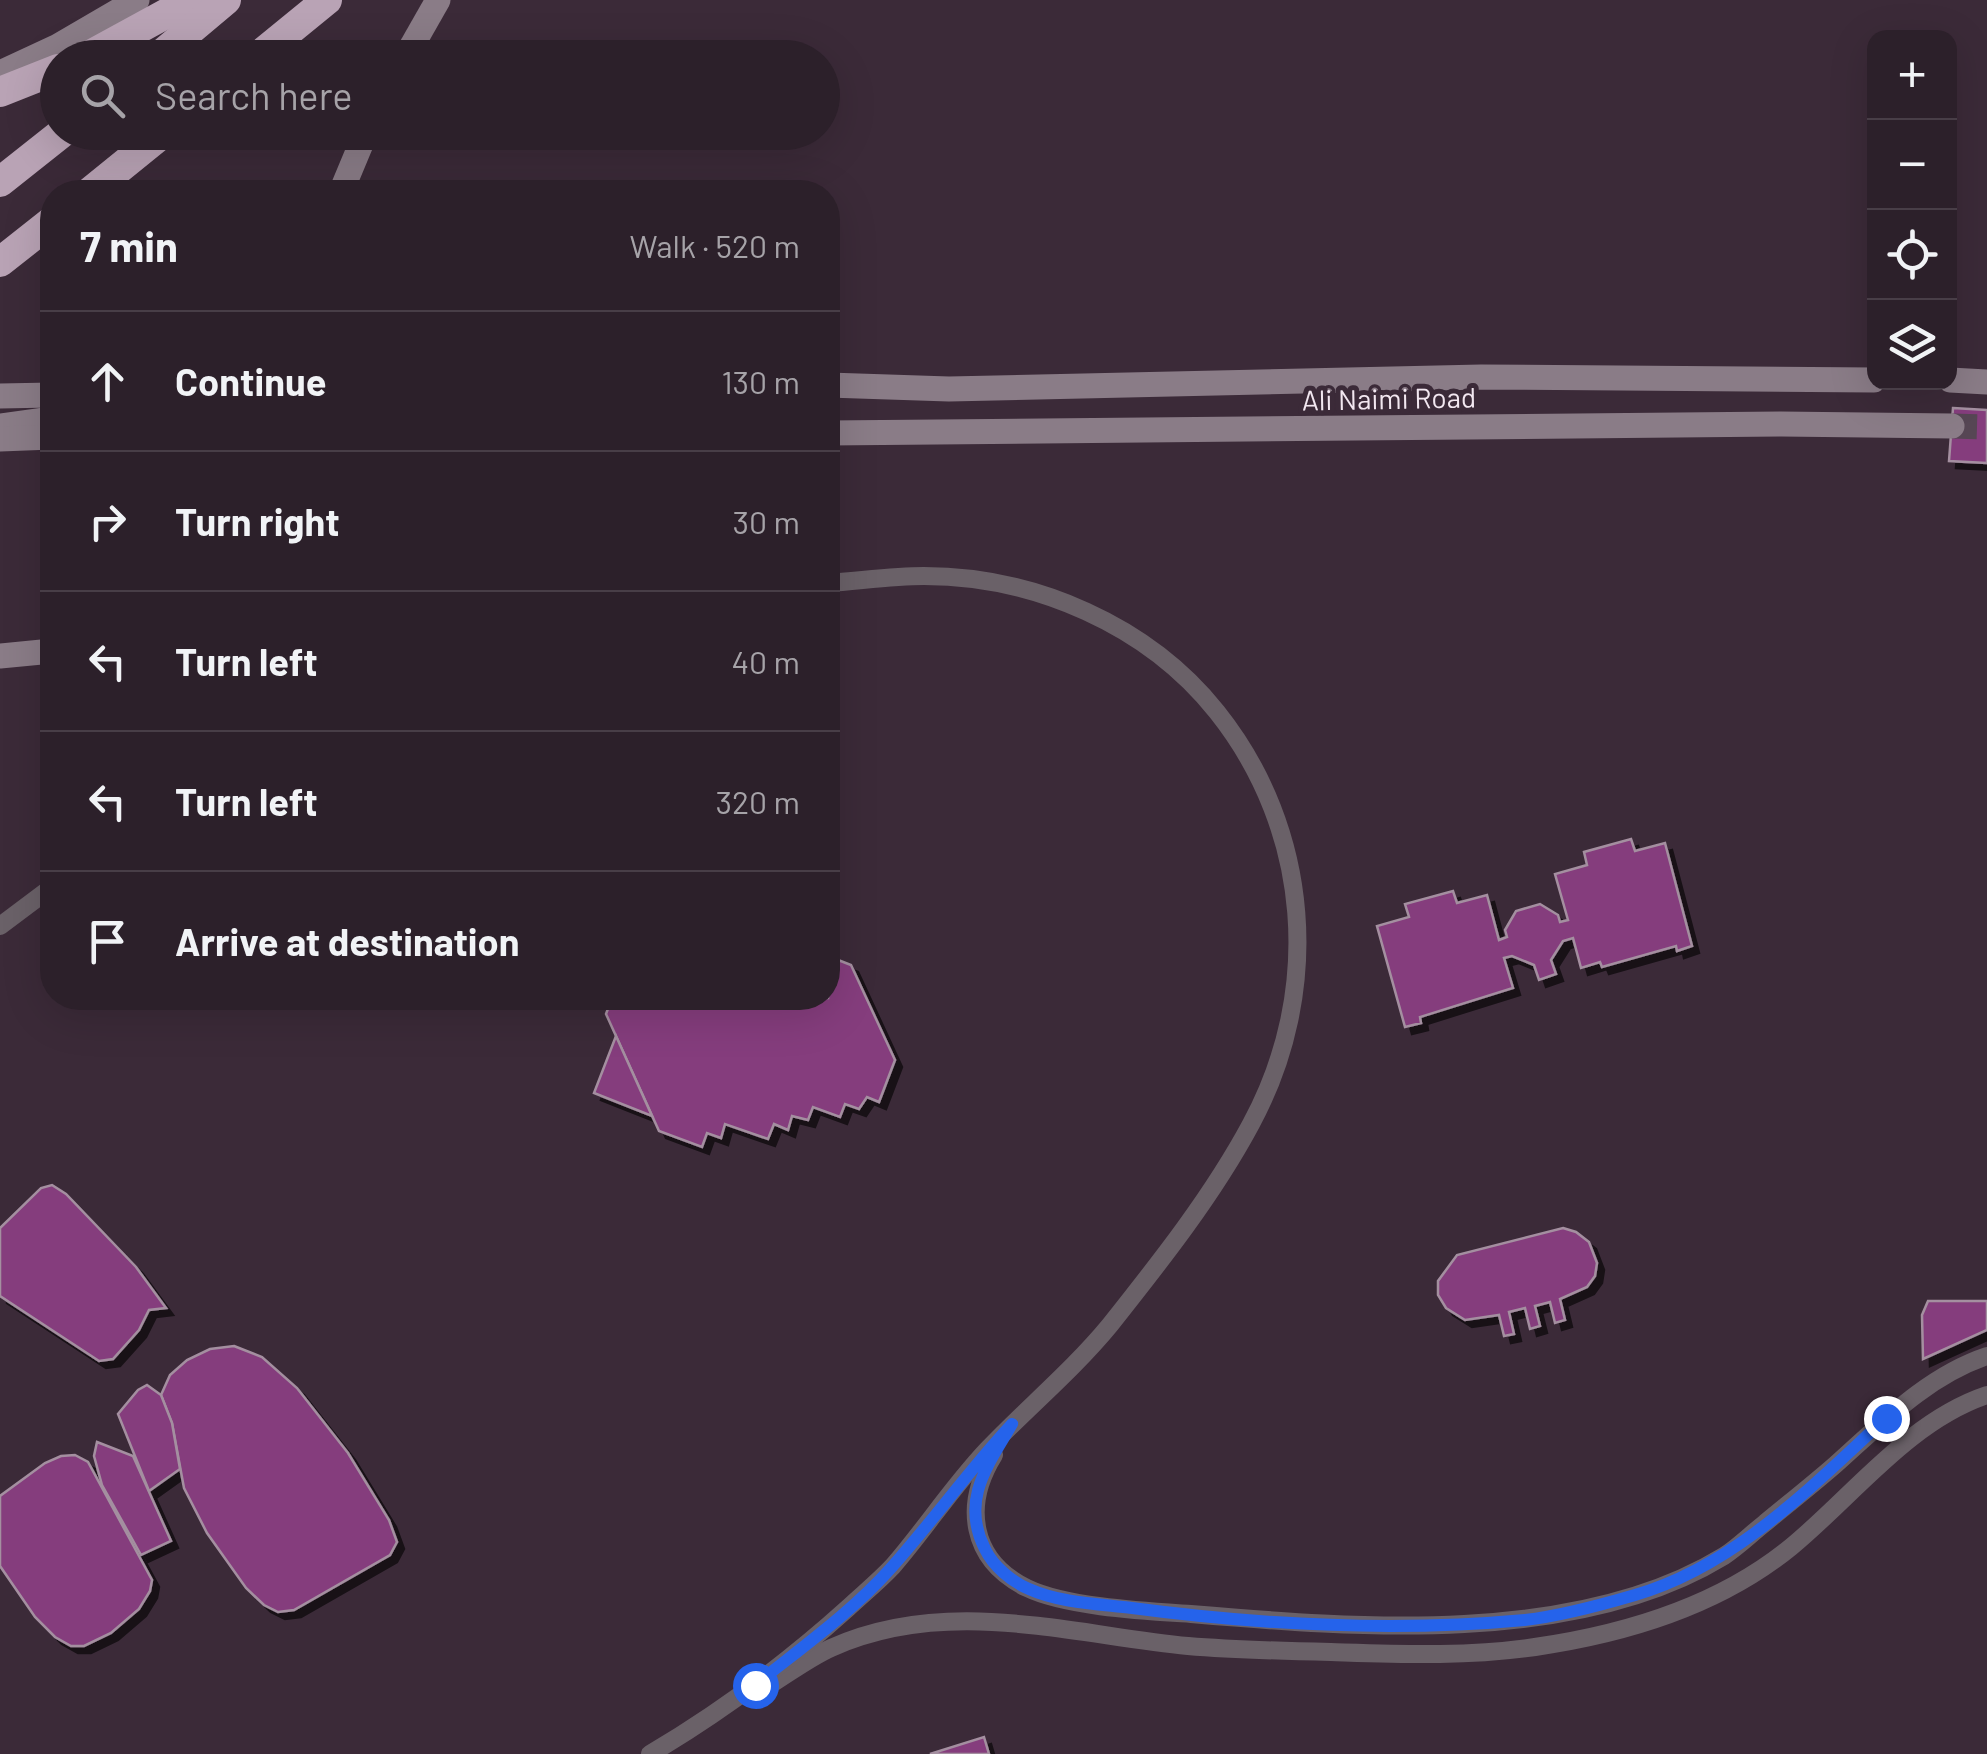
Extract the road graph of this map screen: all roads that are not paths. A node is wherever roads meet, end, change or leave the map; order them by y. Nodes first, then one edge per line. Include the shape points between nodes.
1 (137, 0) edge
2 (190, 0) edge
3 (226, 0) edge
4 (327, 0) edge
5 (438, 0) edge
6 (68, 40) edge
7 (118, 40) edge
8 (178, 40) edge
9 (278, 40) edge
10 (415, 40) edge
11 (40, 54) edge
12 (0, 72) edge
13 (40, 76) edge
14 (0, 92) edge
15 (40, 150) edge
16 (142, 150) edge
17 (358, 150) edge
18 (105, 180) edge
19 (345, 180) edge
20 (0, 182) edge
21 (40, 230) edge
22 (0, 262) edge
23 (1867, 380) edge
24 (1957, 380) edge
25 (1987, 382) edge
26 (840, 385) edge
27 (40, 395) edge
28 (0, 396) edge
29 (40, 421) edge
30 (0, 426) edge
31 (1952, 426) tunnel mouth
32 (840, 433) edge
33 (40, 438) edge
34 (0, 439) edge
35 (840, 582) edge
36 (40, 653) edge
37 (0, 656) edge
38 (40, 896) edge
39 (0, 926) edge
40 (1987, 1356) edge
41 (1987, 1395) edge
42 (1012, 1424) junction
43 (736, 1698) junction
44 (650, 1754) edge

1 - 6 main road
2 - 7 highway
3 - 8 highway
4 - 9 highway
5 - 10 main road
11 - 12 main road
13 - 14 highway
15 - 20 highway
16 - 18 highway
17 - 19 main road
21 - 22 highway
23 - 26 main road, Ali Naimi Road
24 - 25 main road
27 - 28 main road
29 - 30 main road
31 - 32 main road, Ali Naimi Road
33 - 34 main road
35 - 42 street via 924,576 1012,585 1130,634 1183,676 1229,727 1270,800 1293,875 1293,1015 1252,1124 1190,1220 1108,1326
36 - 37 main road
38 - 39 street
40 - 42 street via 1929,1384 1726,1556 1636,1595 1528,1620 1282,1622 1029,1590 986,1552 974,1508 977,1484
41 - 43 street via 1912,1438 1789,1549 1755,1571 1686,1609 1594,1636 1460,1652 1301,1652 1186,1646 968,1620 861,1637
42 - 43 street via 890,1569
43 - 44 street

